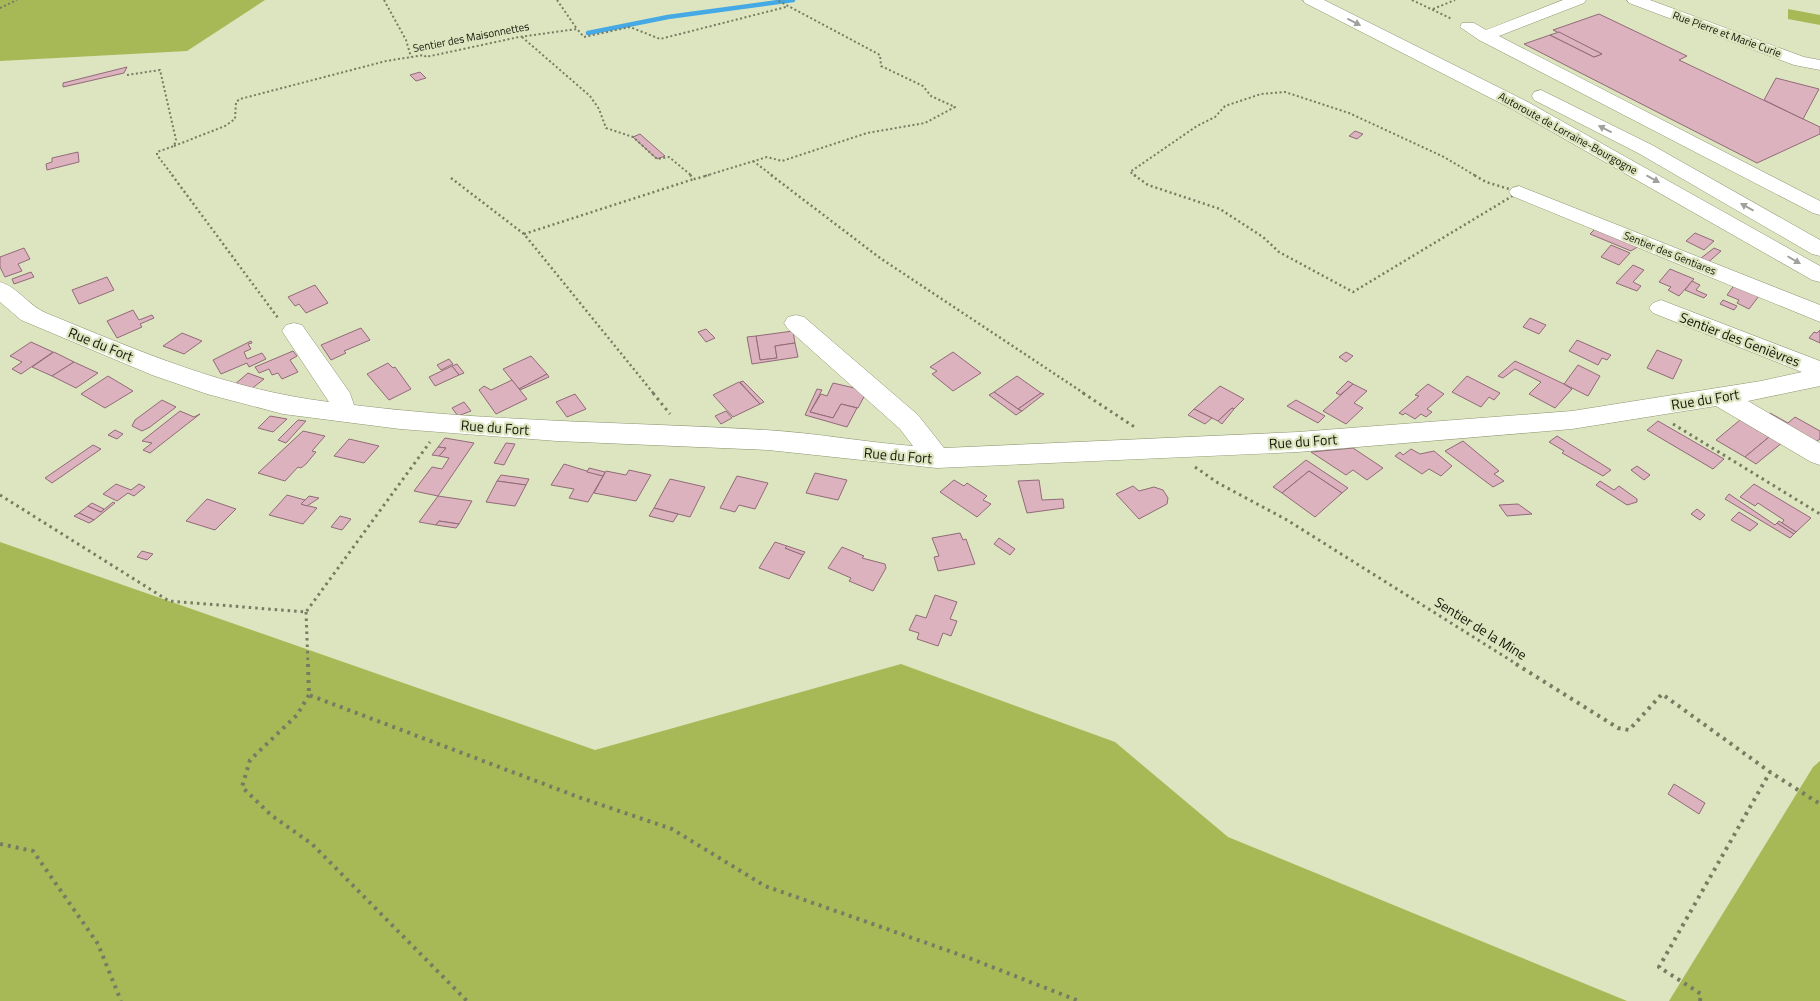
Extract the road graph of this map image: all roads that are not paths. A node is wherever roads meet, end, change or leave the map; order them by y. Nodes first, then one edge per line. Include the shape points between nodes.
1 (1311, 0) edge
2 (1348, 0) edge
3 (1578, 0) edge
4 (1635, 0) edge
5 (1820, 65) edge
6 (1519, 192) road end
7 (1820, 209) edge
8 (1820, 249) edge
9 (1820, 275) edge
10 (0, 289) edge
11 (1661, 308) dead end
12 (1820, 314) edge
13 (796, 323) dead end
14 (294, 331) road end
15 (1820, 370) edge
16 (1820, 377) edge
17 (1719, 396) junction
18 (342, 414) junction
19 (1820, 455) edge
20 (937, 458) junction

1 -> 9 main road, Autoroute de Lorraine-Bourgogne via 1519,104
8 -> 2 main road, Autoroute de Lorraine-Bourgogne via 1645,149
3 - 7 main road via 1477,32
4 - 5 main road, Rue Pierre et Marie Curie via 1800,61
6 - 12 main road, Sentier des Gentiares
10 - 18 main road, Rue du Fort via 29,315 161,369 216,388 283,405
11 - 15 main road, Sentier des Genièvres
13 - 20 main road via 909,422
14 - 18 main road via 341,399
16 - 17 main road, Rue du Fort
17 - 19 main road
17 - 20 main road, Rue du Fort via 1543,422 1298,442
18 - 20 main road, Rue du Fort via 566,432 768,440

